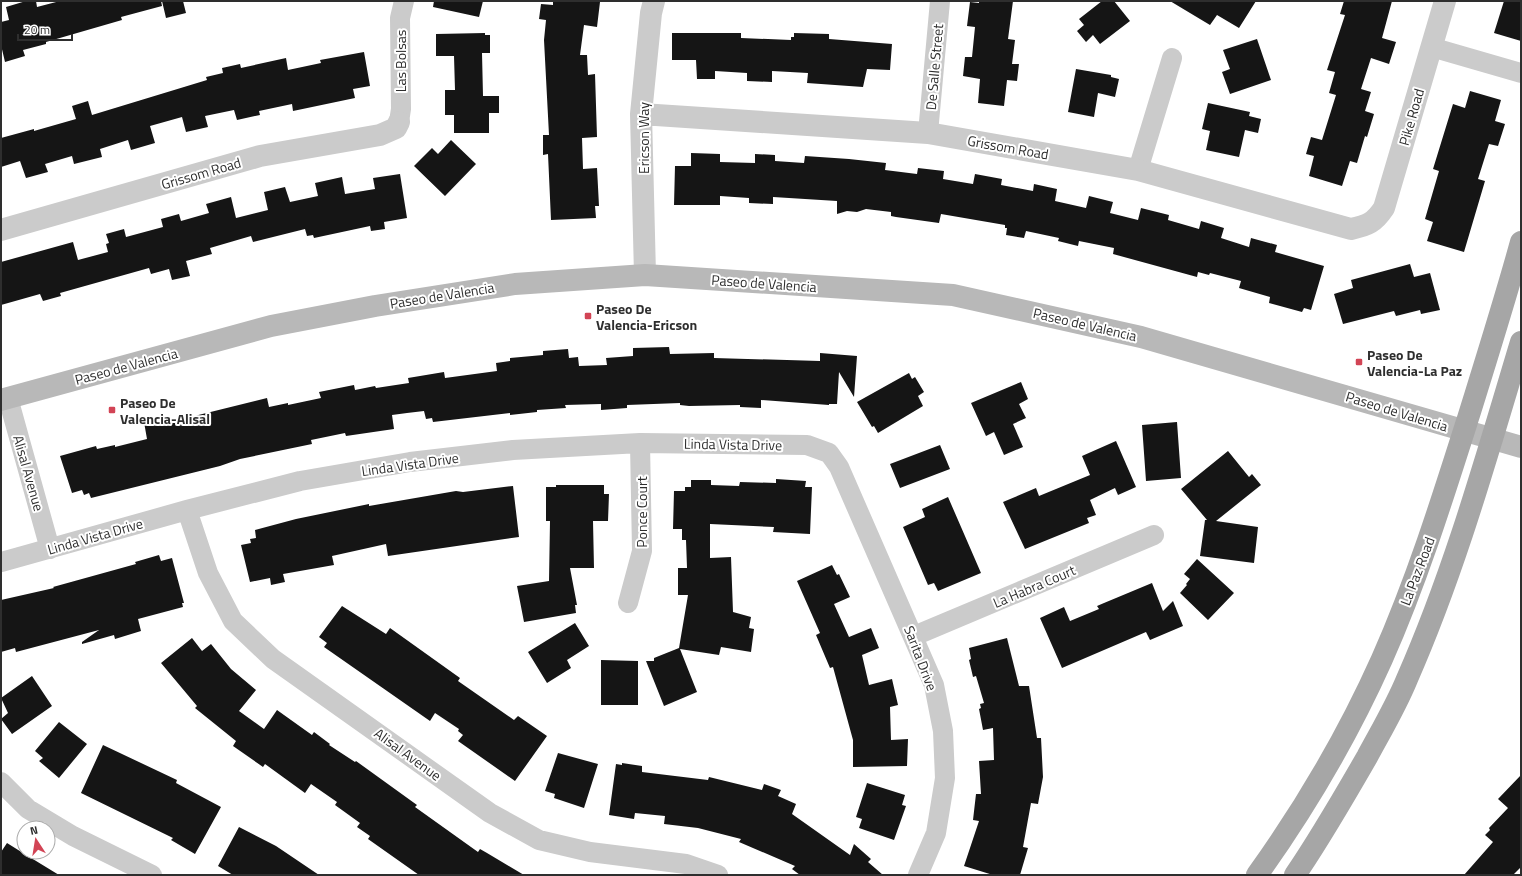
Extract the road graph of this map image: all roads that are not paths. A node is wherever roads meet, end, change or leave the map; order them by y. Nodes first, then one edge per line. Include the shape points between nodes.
1 (404, 1) edge
2 (654, 1) edge
3 (940, 1) edge
4 (1445, 1) edge
5 (1431, 47) junction
6 (1172, 58) dead end
7 (1521, 73) edge
8 (641, 114) junction
9 (399, 122) joint
10 (928, 133) junction
11 (1138, 170) junction
12 (1367, 226) joint
13 (1, 230) edge
14 (1521, 242) edge
15 (645, 275) junction
16 (1521, 342) edge
17 (4, 399) edge
18 (1464, 431) junction
19 (1492, 439) junction
20 (640, 443) junction
21 (1521, 447) edge
22 (829, 453) joint
23 (187, 510) junction
24 (1154, 535) dead end
25 (50, 549) junction
26 (1, 562) edge
27 (628, 603) dead end
28 (914, 636) junction
29 (1, 782) edge
30 (152, 875) edge
31 (718, 875) edge
32 (918, 875) edge
33 (1257, 875) edge
34 (1295, 875) edge

1 - 9 street, Las Bolsas via 400,18
2 - 8 street, Ericson Way
3 - 10 street, De Salle Street
4 - 5 street, Pike Road
5 - 7 street
5 - 12 street, Pike Road via 1384,208
6 - 11 street
8 - 10 street, Grissom Road
8 - 15 street, Ericson Way
9 - 13 street, Grissom Road via 396,128 380,135 260,156
10 - 11 street, Grissom Road
11 - 12 street, Grissom Road via 1351,230
14 - 18 main road, La Paz Road
15 - 17 main road, Paseo de Valencia via 515,284 375,306 271,326
15 - 18 main road, Paseo de Valencia via 953,295 1141,337
16 - 19 main road
17 - 25 street, Alisal Avenue
18 - 19 main road, Paseo de Valencia
18 - 33 main road, La Paz Road via 1432,530 1381,660 1327,766
19 - 21 main road, Paseo de Valencia
19 - 34 main road via 1440,596 1407,679 1349,789
20 - 22 street, Linda Vista Drive via 807,445
20 - 23 street, Linda Vista Drive via 513,450 410,462 300,481
20 - 27 street, Ponce Court via 642,551
22 - 28 street, Sarita Drive via 839,467
23 - 25 street, Linda Vista Drive
23 - 31 street, Alisal Avenue via 208,573 233,621 274,659 490,813 539,840 590,852 686,864
24 - 28 street, La Habra Court
25 - 26 street, Linda Vista Drive
28 - 32 street, Sarita Drive via 934,685 943,731 945,778 936,833
29 - 30 street via 28,809 73,836

